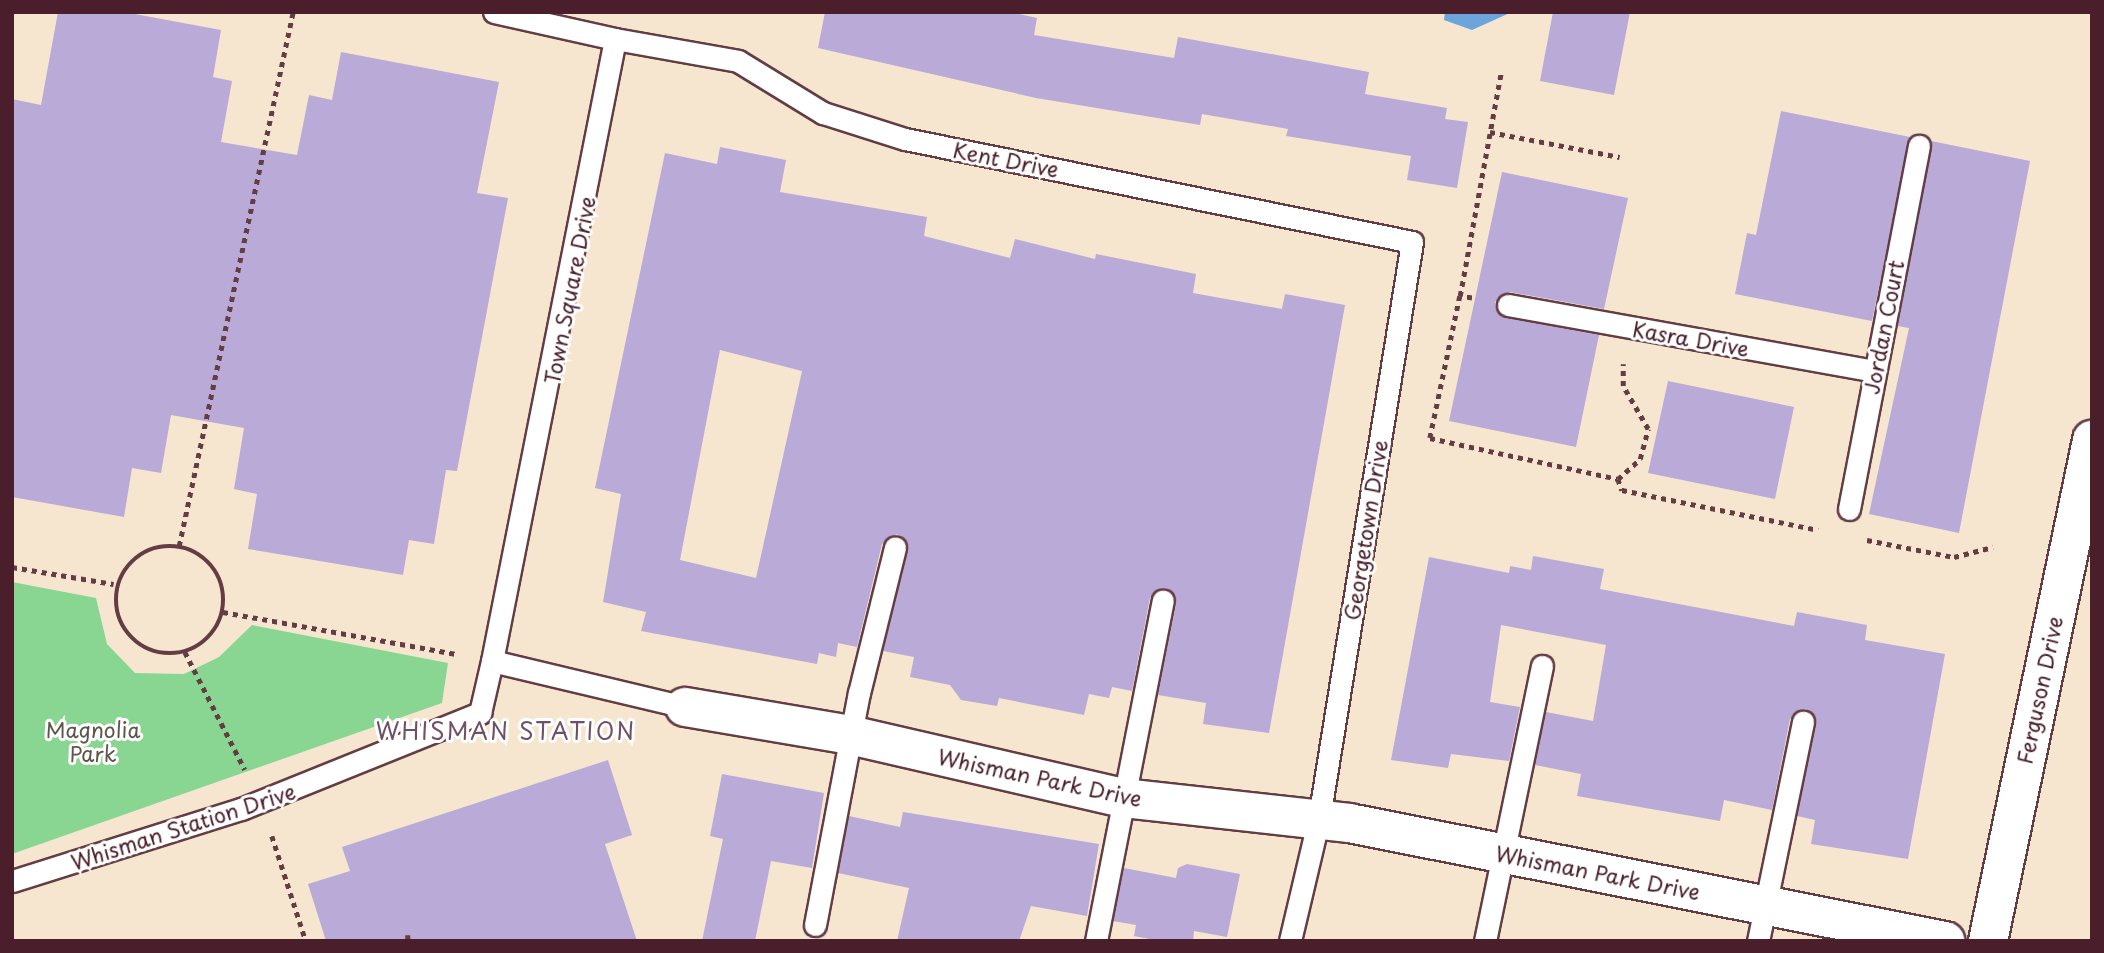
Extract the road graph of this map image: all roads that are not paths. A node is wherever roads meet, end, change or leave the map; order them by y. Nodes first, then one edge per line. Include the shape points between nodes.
1 (494, 12) edge
2 (615, 39) junction
3 (1919, 146) dead end
4 (1412, 242) joint
5 (1508, 305) road end
6 (1874, 371) junction
7 (2092, 440) edge
8 (1849, 509) dead end
9 (895, 547) dead end
10 (1163, 601) dead end
11 (492, 661) junction
12 (1542, 666) dead end
13 (685, 707) joint
14 (1803, 722) dead end
15 (850, 735) junction
16 (1123, 798) junction
17 (1319, 818) junction
18 (1506, 853) junction
19 (12, 881) edge
20 (1762, 923) edge
21 (815, 925) dead end
22 (1096, 941) edge
23 (1290, 941) edge
24 (1485, 941) edge
25 (1945, 941) edge
26 (1988, 941) edge

1 - 2 lane
2 - 4 lane, Kent Drive via 738,61 823,113 905,139
2 - 11 lane, Town Square Drive
3 - 6 lane, Jordan Court
4 - 17 lane, Georgetown Drive
5 - 6 lane, Kasra Drive
6 - 8 lane, Jordan Court
7 - 26 street, Ferguson Drive
9 - 15 lane
10 - 16 lane
11 - 13 lane, Whisman Park Drive
11 - 19 lane, Whisman Station Drive via 480,713 261,802
12 - 18 lane
13 - 15 street, Whisman Park Drive
14 - 20 lane
15 - 16 street, Whisman Park Drive
15 - 21 lane
16 - 17 street, Whisman Park Drive
16 - 22 lane
17 - 18 street, Whisman Park Drive
17 - 23 lane, Georgetown Drive
18 - 20 street, Whisman Park Drive
18 - 24 lane
20 - 25 street, Whisman Park Drive

